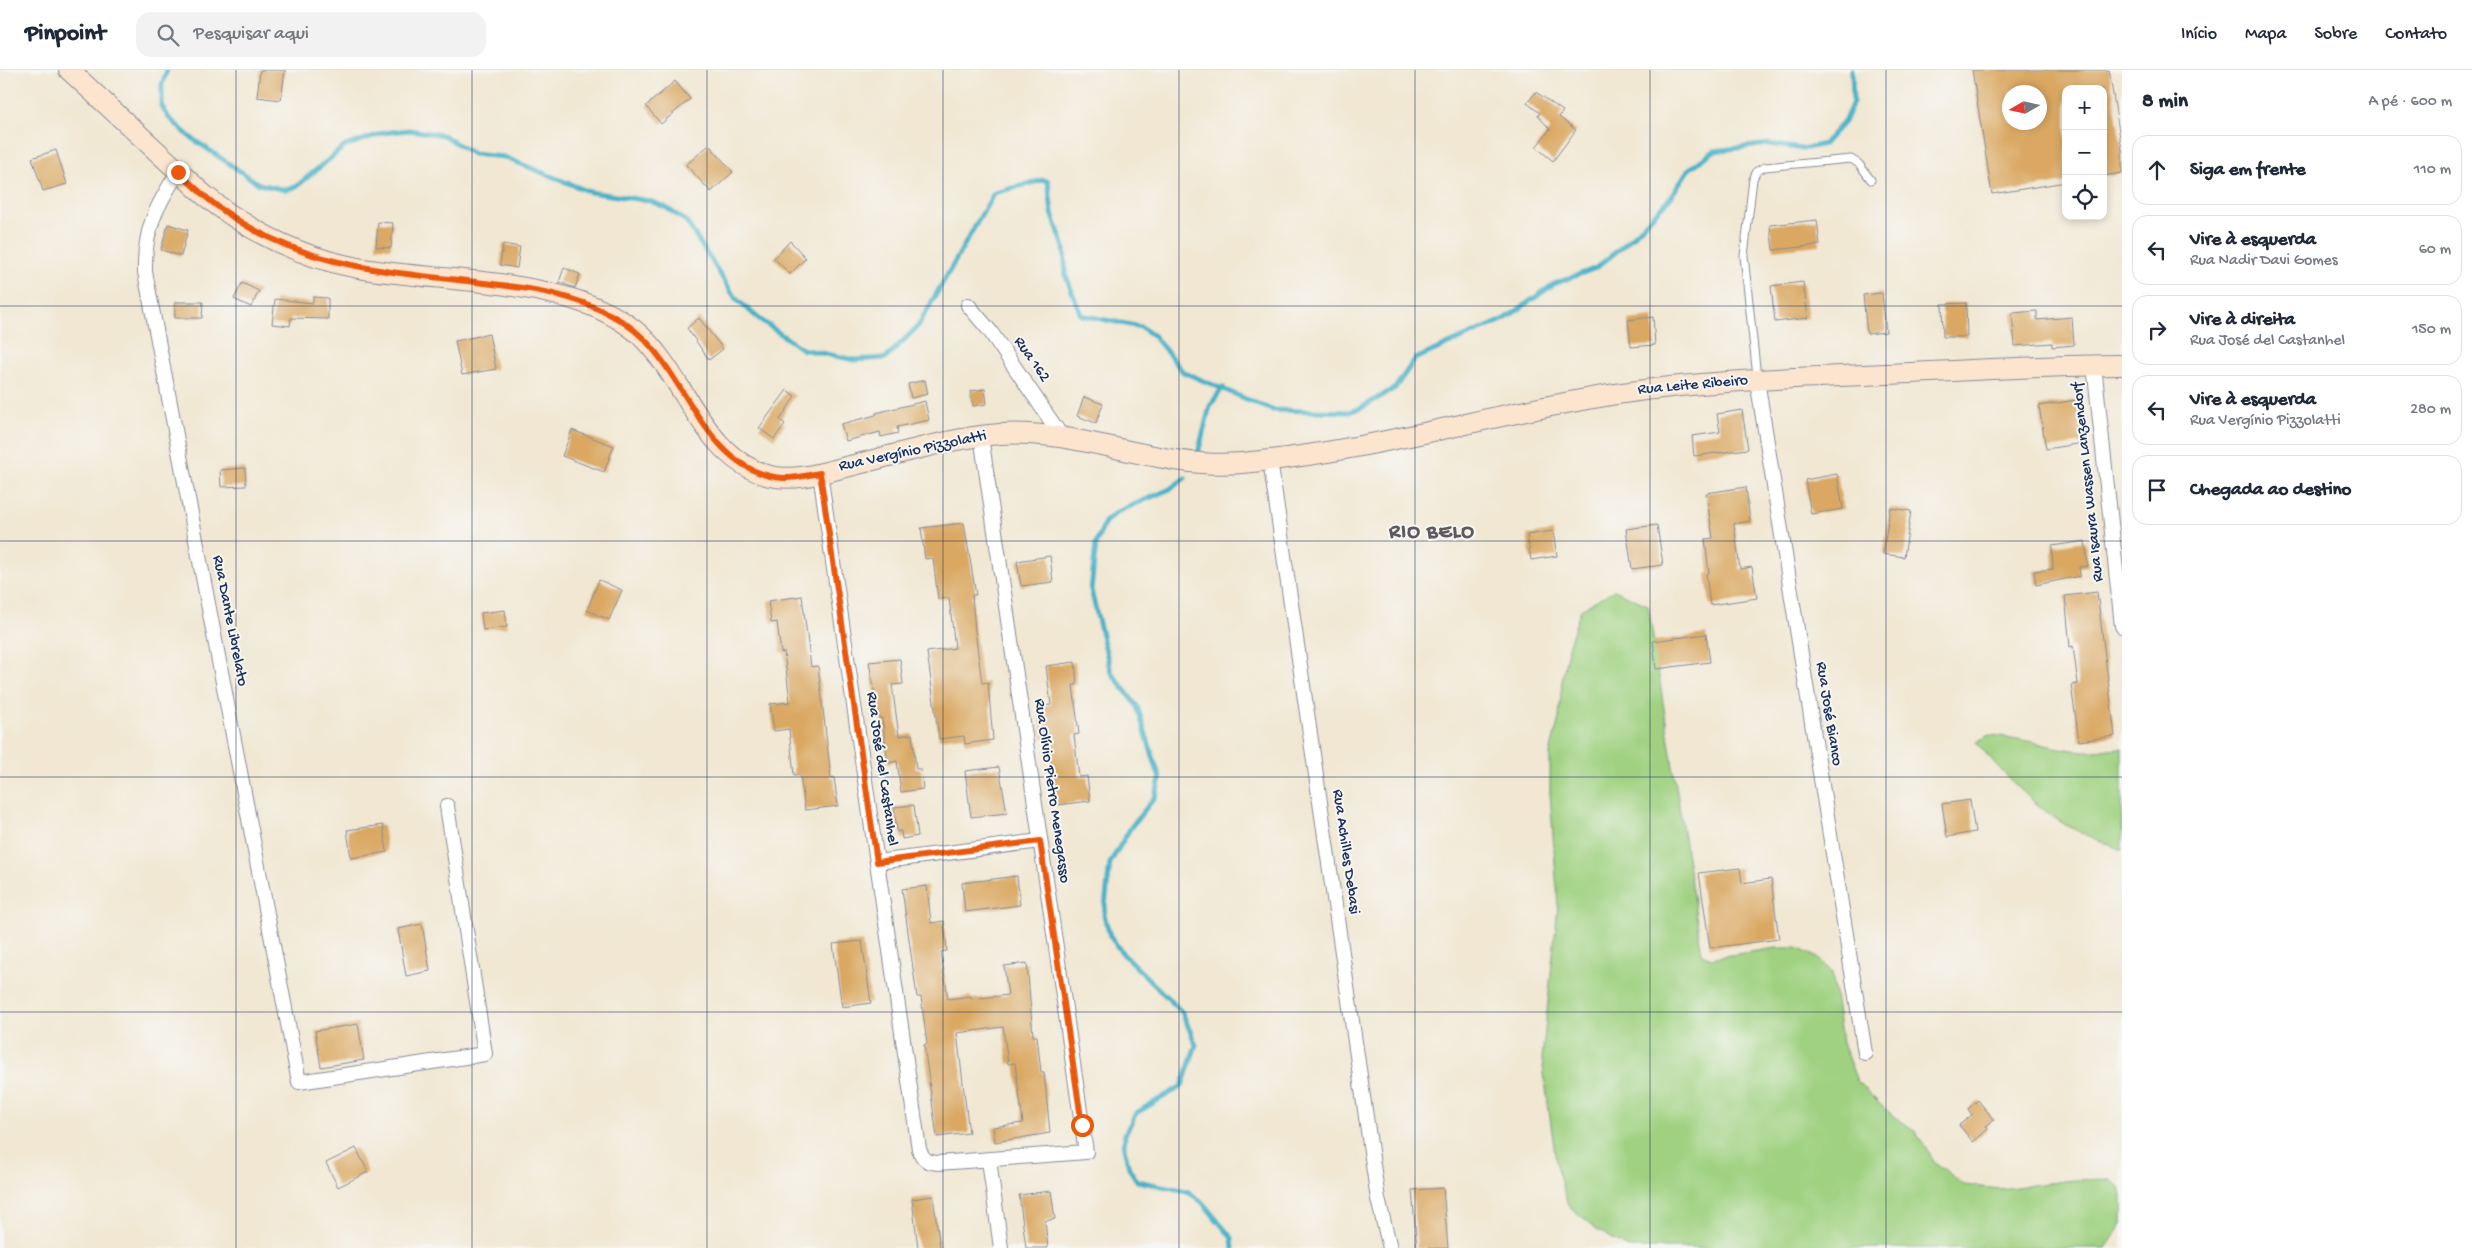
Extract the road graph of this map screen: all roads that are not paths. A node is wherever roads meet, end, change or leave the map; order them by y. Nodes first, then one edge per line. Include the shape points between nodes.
1 (69, 70) edge
2 (178, 172) junction
3 (1871, 180) dead end
4 (968, 305) dead end
5 (2094, 365) junction
6 (2122, 365) edge
7 (1757, 380) junction
8 (981, 436) junction
9 (1062, 437) junction
10 (1270, 460) junction
11 (820, 473) junction
12 (2122, 626) edge
13 (447, 806) dead end
14 (1040, 841) junction
15 (877, 862) junction
16 (1865, 1052) dead end
17 (989, 1160) junction
18 (1002, 1248) edge
19 (1390, 1248) edge

1 - 2 street, Rua Vergínio Pizzolatti
2 - 11 street, Rua Vergínio Pizzolatti via 240,222 309,255 355,268 537,290 611,314 644,339 715,438 732,456 767,475 783,478
2 - 13 street, Rua Dante Librelato via 149,226 144,249 145,272 299,1082 485,1054
3 - 7 lane via 1851,159 1765,167 1757,171 1753,179 1744,256
4 - 9 street, Rua 162 via 990,331
5 - 6 street, Rua Leite Ribeiro
5 - 7 street, Rua Leite Ribeiro
5 - 12 street, Rua Isaura Wassen Lanzendorf
7 - 10 street, Rua Leite Ribeiro via 1619,393 1357,447
7 - 16 street, Rua José Bianco
8 - 9 street, Rua Vergínio Pizzolatti
8 - 11 street, Rua Vergínio Pizzolatti
8 - 14 street, Rua Olívio Pietro Menegasso
9 - 10 street, Rua Vergínio Pizzolatti via 1184,463 1209,465
10 - 19 street, Rua Achilles Debasi via 1378,1199
11 - 15 street, Rua José del Castanhel
14 - 15 street
14 - 17 street, Rua Olívio Pietro Menegasso via 1086,1152
15 - 17 street, Rua José del Castanhel via 918,1150 928,1162
17 - 18 street

